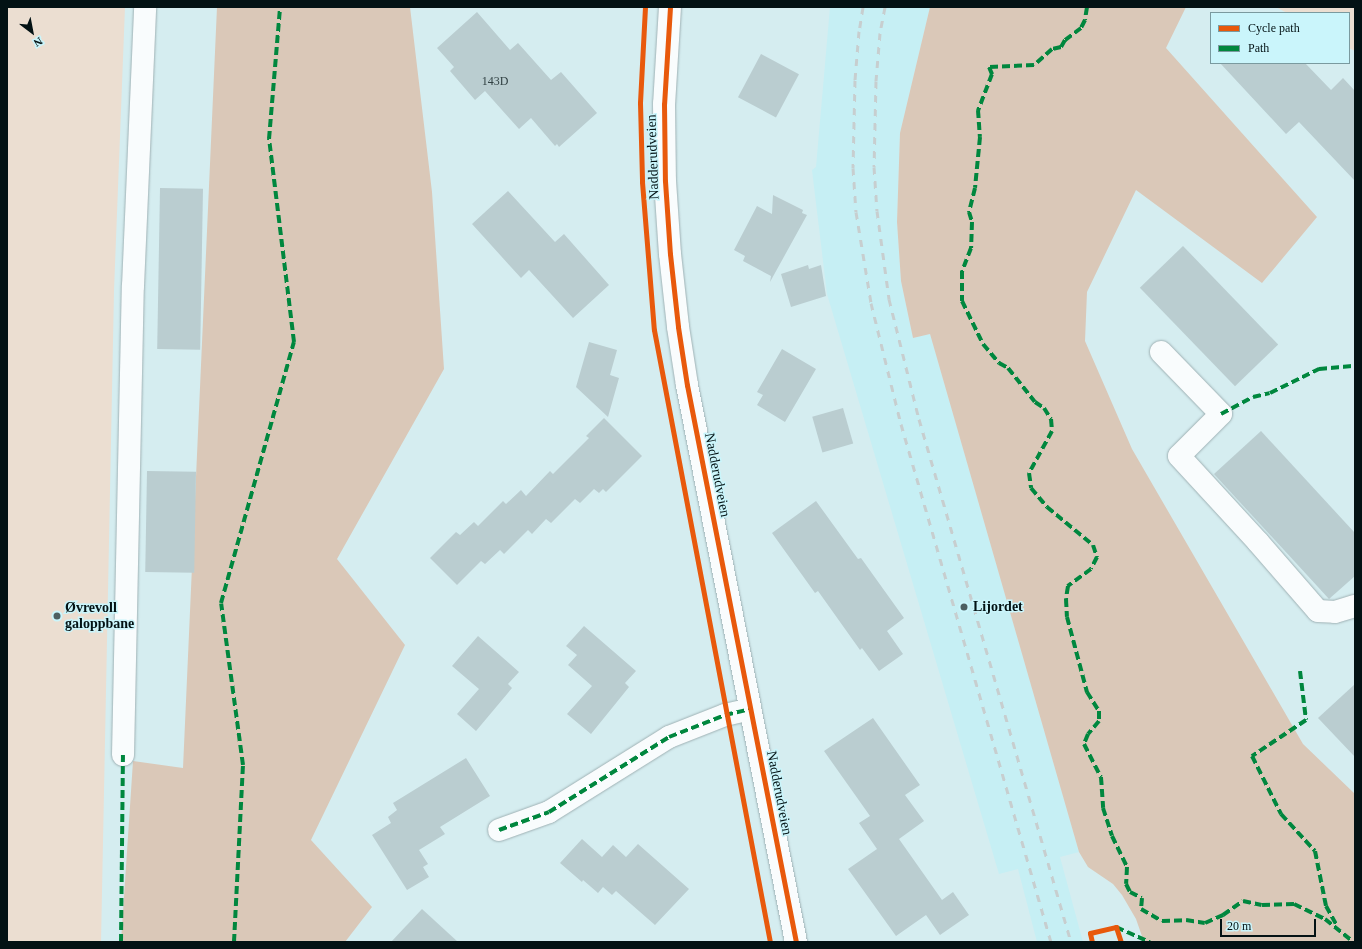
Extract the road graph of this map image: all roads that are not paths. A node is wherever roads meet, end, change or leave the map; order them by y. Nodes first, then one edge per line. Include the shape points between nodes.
1 (145, 7) edge
2 (670, 7) edge
3 (1161, 352) dead end
4 (1355, 606) edge
5 (750, 709) junction
6 (123, 755) dead end
7 (499, 830) dead end
8 (796, 942) edge

1 - 6 main road via 133,286
2 - 5 main road, Nadderudveien via 664,104 665,181 678,327 688,393
3 - 4 main road via 1221,414 1179,456 1318,611 1335,612
5 - 7 main road via 726,715 669,737 549,812
5 - 8 main road, Nadderudveien

